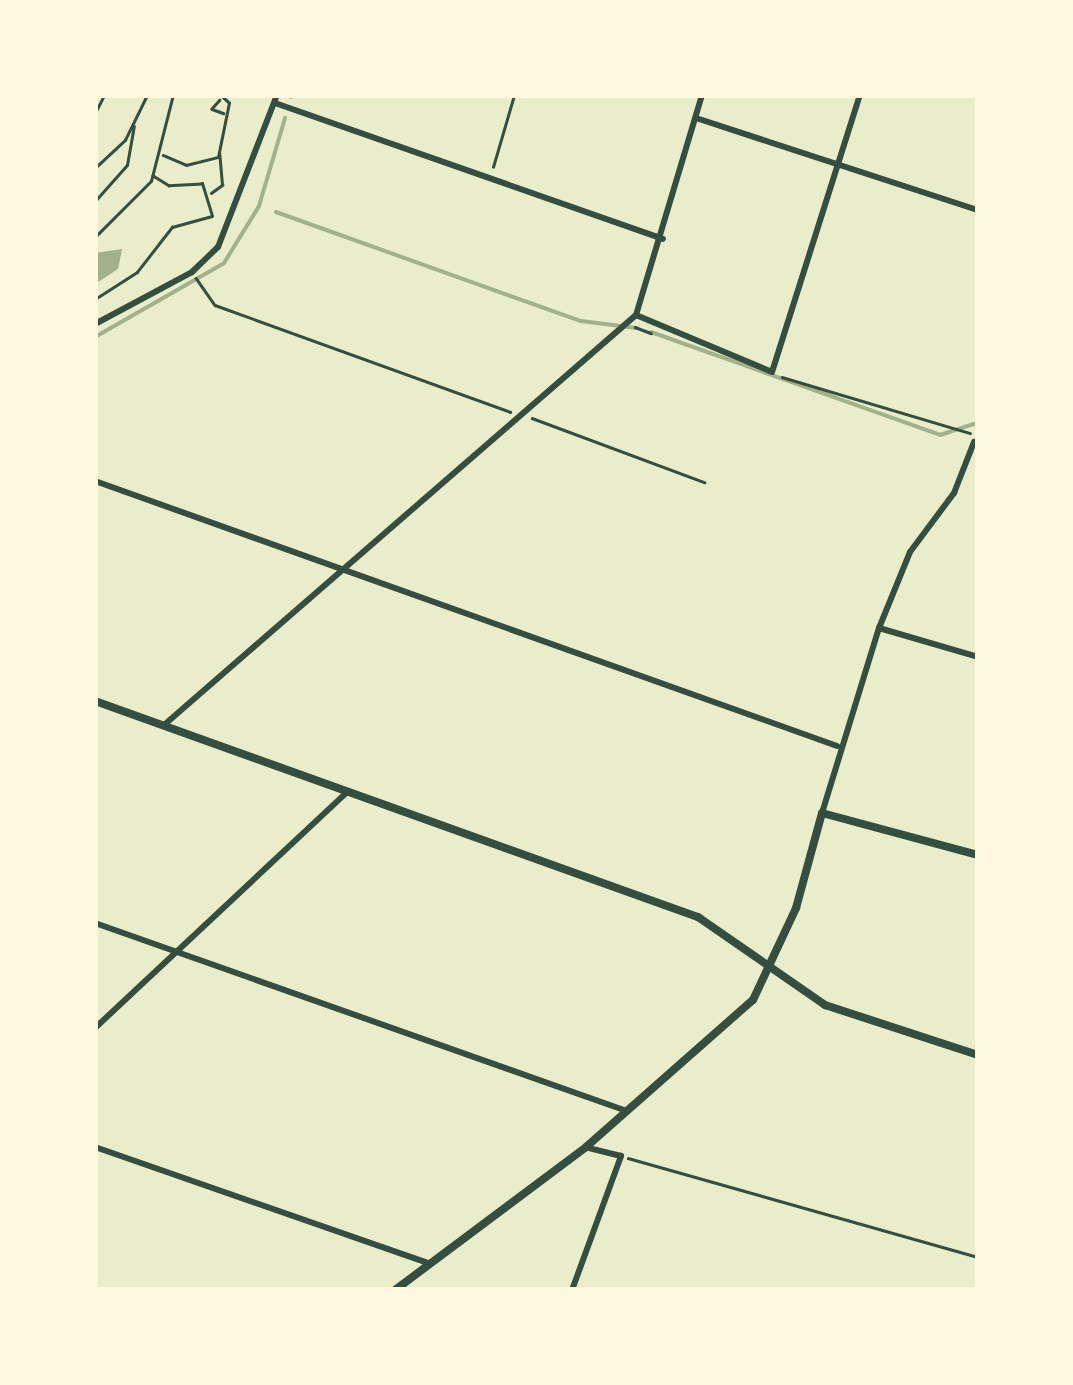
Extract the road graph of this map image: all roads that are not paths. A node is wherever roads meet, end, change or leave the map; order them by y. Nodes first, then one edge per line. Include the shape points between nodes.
1 (702, 95) edge
2 (860, 95) edge
3 (276, 99) edge
4 (696, 118) junction
5 (838, 165) junction
6 (978, 210) edge
7 (663, 239) junction
8 (636, 315) junction
9 (95, 324) edge
10 (976, 437) edge
11 (95, 481) edge
12 (341, 570) junction
13 (879, 628) junction
14 (978, 657) edge
15 (95, 701) edge
16 (164, 725) junction
17 (837, 746) junction
18 (349, 790) junction
19 (822, 812) junction
20 (978, 855) edge
21 (95, 923) edge
22 (178, 952) junction
23 (769, 975) junction
24 (95, 1028) edge
25 (978, 1055) edge
26 (624, 1110) junction
27 (586, 1146) junction
28 (95, 1147) edge
29 (428, 1262) junction
30 (395, 1290) edge
31 (572, 1290) edge

1 - 4 street
2 - 5 street
3 - 7 street
3 - 9 street via 233,227 192,272
4 - 5 street
4 - 7 street
5 - 6 street
5 - 8 street via 772,372
7 - 8 street
8 - 12 street
10 - 13 street via 954,493 922,529
11 - 12 street
12 - 16 street
12 - 17 street
13 - 14 street
13 - 17 street
15 - 16 street
16 - 18 street
17 - 19 street
18 - 22 street
18 - 23 street via 698,918
19 - 20 street
19 - 23 street
21 - 22 street
22 - 24 street
22 - 26 street
23 - 25 street via 825,1004
23 - 26 street
26 - 27 street
27 - 29 street
27 - 31 street via 621,1156
28 - 29 street
29 - 30 street

